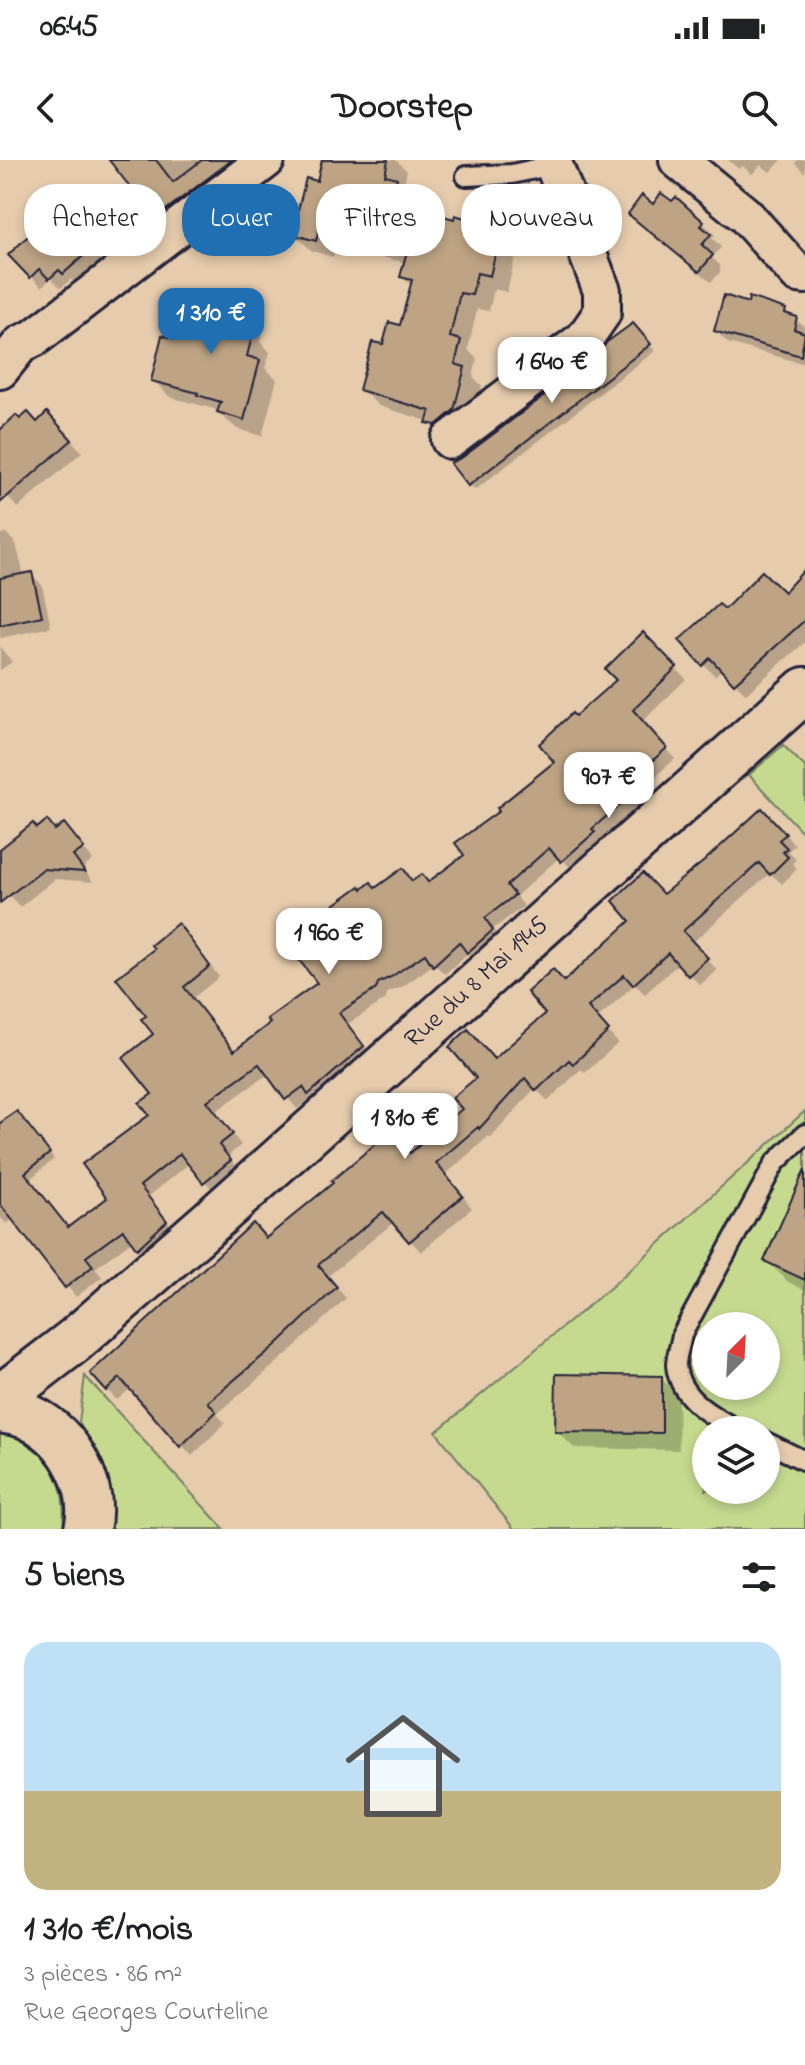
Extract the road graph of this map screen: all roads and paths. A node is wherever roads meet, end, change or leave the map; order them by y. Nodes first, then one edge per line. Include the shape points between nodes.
1 (266, 160) edge
2 (678, 160) edge
3 (557, 162) edge
4 (466, 176) dead end
5 (805, 275) edge
6 (7, 346) edge
7 (450, 440) dead end
8 (805, 690) edge
9 (805, 1134) edge
10 (75, 1340) junction
11 (0, 1398) edge
12 (0, 1410) edge
13 (709, 1416) edge
14 (54, 1433) junction
15 (780, 1449) edge
16 (805, 1461) edge
17 (87, 1529) edge

1 - 6 street via 34,338
2 - 5 street via 745,215 798,274
3 - 4 lane via 512,174
3 - 7 street via 602,291 602,313 584,339
8 - 10 street, Rue du 8 Mai 1945
9 - 13 lane via 775,1163 682,1334 676,1365 684,1390
10 - 11 street, Rue du 8 Mai 1945
10 - 14 street, Rue du 8 Mai 1945 via 57,1389
12 - 14 street via 29,1417
14 - 17 street via 74,1457 86,1484
15 - 16 lane

